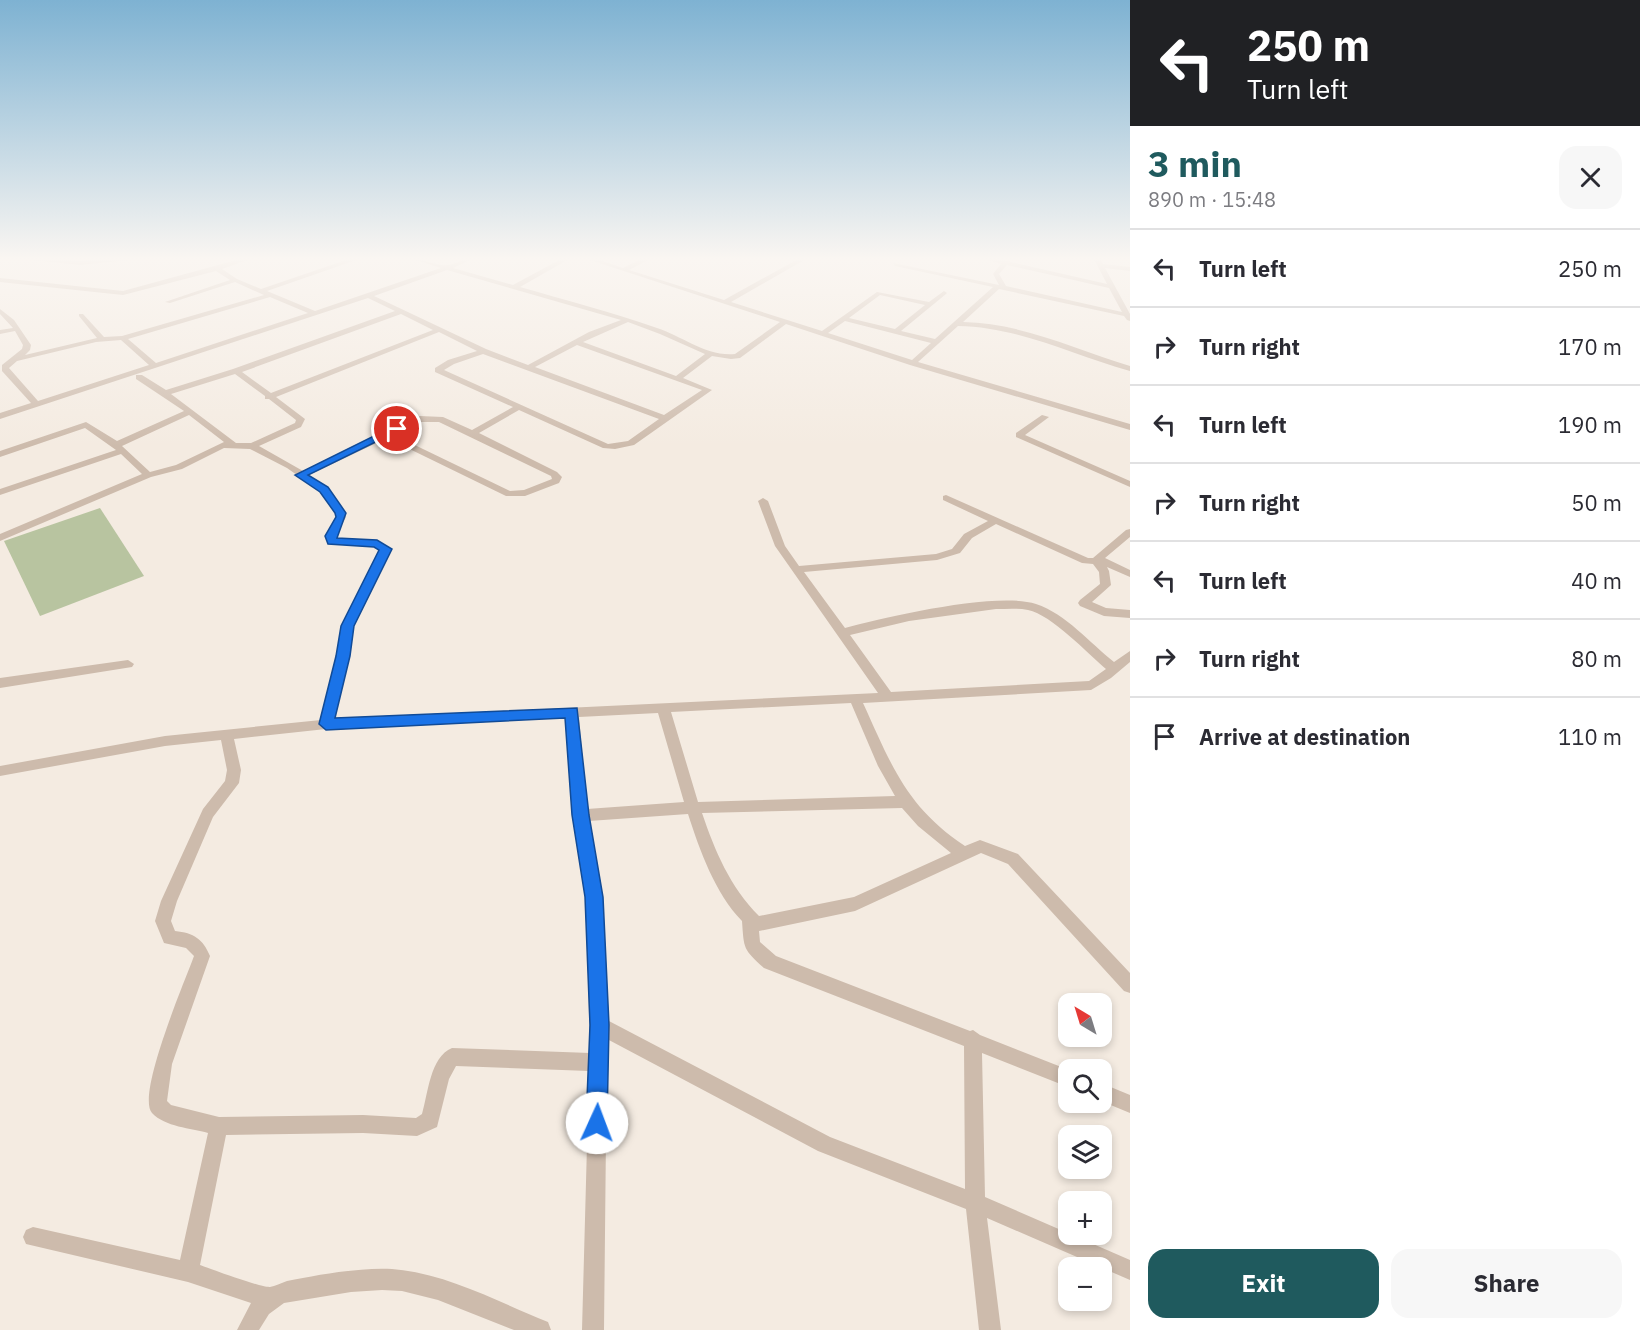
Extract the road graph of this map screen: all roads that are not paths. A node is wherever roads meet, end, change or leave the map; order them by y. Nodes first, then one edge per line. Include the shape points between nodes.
1 (9, 321) edge
2 (86, 321) edge
3 (181, 321) edge
4 (290, 321) edge
5 (375, 321) edge
6 (419, 321) edge
7 (626, 321) edge
8 (631, 321) edge
9 (786, 321) joint
10 (841, 321) edge
11 (851, 321) edge
12 (908, 321) edge
13 (960, 321) edge
14 (979, 322) joint
15 (957, 324) junction
16 (16, 329) junction
17 (438, 330) junction
18 (897, 331) junction
19 (0, 332) edge
20 (824, 333) junction
21 (123, 338) junction
22 (102, 339) junction
23 (577, 342) junction
24 (937, 342) junction
25 (483, 351) junction
26 (710, 354) junction
27 (17, 359) junction
28 (913, 363) junction
29 (155, 366) junction
30 (2, 368) edge
31 (528, 368) junction
32 (1130, 369) edge
33 (236, 371) junction
34 (139, 377) dead end
35 (677, 379) junction
36 (165, 393) junction
37 (268, 397) junction
38 (37, 405) junction
39 (520, 406) junction
40 (189, 412) junction
41 (0, 416) edge
42 (1045, 417) dead end
43 (665, 418) junction
44 (1130, 427) edge
45 (472, 433) junction
46 (386, 434) junction
47 (232, 444) junction
48 (252, 446) junction
49 (118, 448) junction
50 (0, 454) edge
51 (148, 475) junction
52 (301, 475) junction
53 (1130, 484) edge
54 (0, 492) edge
55 (946, 498) dead end
56 (763, 501) dead end
57 (993, 522) junction
58 (1130, 532) edge
59 (0, 538) edge
60 (1097, 560) junction
61 (798, 569) junction
62 (1130, 574) edge
63 (1130, 614) edge
64 (842, 633) junction
65 (1130, 656) edge
66 (128, 664) dead end
67 (1114, 669) junction
68 (0, 682) edge
69 (887, 696) junction
70 (855, 698) junction
71 (663, 708) junction
72 (572, 712) junction
73 (326, 724) junction
74 (226, 734) junction
75 (2, 772) edge
76 (903, 801) junction
77 (694, 809) junction
78 (580, 815) junction
79 (964, 854) junction
80 (750, 919) junction
81 (1130, 985) edge
82 (600, 1025) junction
83 (973, 1040) junction
84 (598, 1062) junction
85 (1058, 1074) edge
86 (1112, 1097) edge
87 (1130, 1104) edge
88 (219, 1126) junction
89 (975, 1203) junction
90 (33, 1237) dead end
91 (1130, 1270) edge
92 (188, 1272) junction
93 (267, 1298) junction
94 (528, 1328) edge
95 (248, 1330) edge
96 (593, 1330) edge
97 (990, 1330) edge

1 - 16 street
2 - 22 street
3 - 21 street
4 - 29 street
5 - 33 street
6 - 17 street
7 - 23 street
8 - 26 street
9 - 20 street
9 - 26 street via 737,356
10 - 20 street
11 - 18 street
12 - 18 street
13 - 15 street
14 - 15 street
14 - 32 street via 1043,338
15 - 24 street
16 - 19 street
16 - 27 street via 27,345
17 - 25 street
17 - 37 street
18 - 24 street
20 - 28 street
21 - 22 street
21 - 29 street
22 - 27 street
23 - 31 street
23 - 35 street
24 - 28 street
25 - 31 street
25 - 39 street via 438,370
26 - 35 street
27 - 30 street
28 - 44 street
29 - 38 street
30 - 38 street
31 - 43 street
33 - 36 street
33 - 37 street
34 - 36 street
35 - 43 street via 708,391
36 - 40 street
37 - 48 street via 301,419
38 - 41 street
39 - 43 street via 615,448 644,437
39 - 45 street
40 - 47 street
40 - 49 street
42 - 53 street via 1019,435
45 - 46 street via 426,417
45 - 46 street via 554,474 556,481 525,494 509,494
46 - 52 street
47 - 48 street
47 - 51 street via 168,471
48 - 52 street
49 - 50 street via 82,424
49 - 51 street
49 - 54 street
51 - 59 street
52 - 73 street via 324,490 340,513 331,536 333,541 377,543 386,549 347,626
55 - 57 street
56 - 61 street via 780,546
57 - 60 street via 1074,558
57 - 61 street via 973,532 956,551 945,555
58 - 60 street
60 - 62 street
60 - 63 street via 1107,585 1084,603 1104,612
61 - 64 street
64 - 67 street via 915,616 1026,605 1047,616
64 - 69 street
65 - 67 street
66 - 68 street
67 - 69 street via 1090,685
69 - 70 street
70 - 71 street
70 - 76 street
71 - 72 street
71 - 77 street
72 - 73 street
72 - 78 street
73 - 74 street
74 - 75 street via 165,741
74 - 88 street via 234,770 232,783 208,813 163,921 170,938 193,941 202,956 163,1064 156,1097 157,1105 166,1113
76 - 77 street
76 - 79 street via 927,828
77 - 78 street
77 - 80 street via 721,876
78 - 82 street via 594,897
79 - 80 street via 855,904 756,924
79 - 81 street via 980,846 1013,859
80 - 83 street via 752,946 770,962
82 - 84 street
82 - 89 street via 825,1144
83 - 85 street
83 - 89 street
84 - 88 street via 452,1057 440,1071 430,1119 417,1127
84 - 96 street
86 - 87 street
88 - 92 street
89 - 91 street
89 - 97 street
90 - 92 street
92 - 93 street
93 - 94 street via 343,1283 395,1280 464,1297
93 - 95 street

